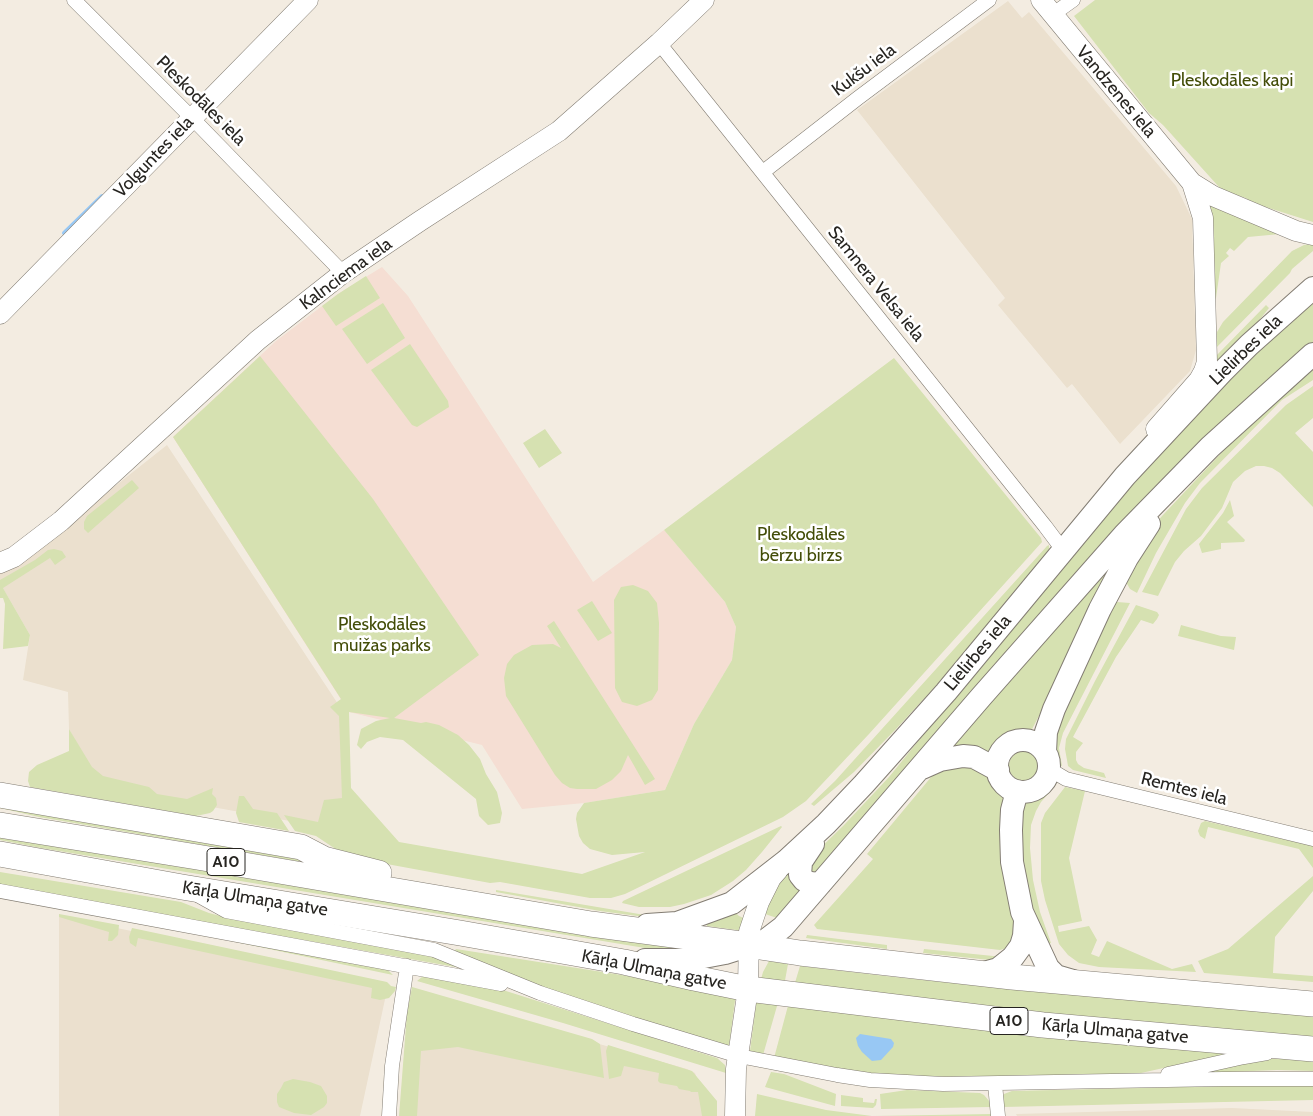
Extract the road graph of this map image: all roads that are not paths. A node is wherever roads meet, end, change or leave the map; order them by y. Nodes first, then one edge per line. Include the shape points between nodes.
1 (74, 0) edge
2 (308, 0) edge
3 (704, 0) edge
4 (989, 0) edge
5 (1073, 0) edge
6 (1047, 8) edge
7 (659, 43) junction
8 (192, 118) junction
9 (763, 172) junction
10 (1192, 183) junction
11 (1313, 235) edge
12 (343, 273) junction
13 (1313, 288) edge
14 (0, 314) edge
15 (1313, 354) edge
16 (1210, 447) junction
17 (1125, 476) junction
18 (1063, 550) junction
19 (0, 562) edge
20 (1047, 761) junction
21 (919, 770) junction
22 (998, 770) junction
23 (1018, 791) junction
24 (0, 795) edge
25 (826, 824) junction
26 (0, 826) edge
27 (1313, 839) edge
28 (0, 854) edge
29 (786, 861) junction
30 (820, 884) junction
31 (182, 887) junction
32 (0, 891) edge
33 (451, 900) junction
34 (1025, 921) junction
35 (591, 924) junction
36 (764, 942) junction
37 (624, 962) junction
38 (407, 966) junction
39 (980, 974) junction
40 (1081, 983) junction
41 (748, 988) junction
42 (540, 993) junction
43 (1313, 1004) edge
44 (1309, 1048) edge
45 (739, 1056) junction
46 (1313, 1079) edge
47 (1138, 1081) junction
48 (994, 1084) junction
49 (389, 1116) edge
50 (735, 1116) edge
51 (998, 1116) edge

1 - 8 street, Pleskodāles iela
2 - 8 street, Volguntes iela
3 - 7 street, Kalnciema iela
4 - 9 street, Kukšu iela
5 - 6 street
6 - 10 street, Vandzenes iela
7 - 9 street, Samnera Velsa iela
7 - 12 street, Kalnciema iela via 558,132
8 - 12 street, Pleskodāles iela
8 - 14 street, Volguntes iela
9 - 18 street, Samnera Velsa iela
10 - 11 street, Vandzenes iela via 1213,196
10 - 17 street, Vandzenes iela via 1203,218 1207,362 1199,380 1155,429
12 - 19 street, Kalnciema iela via 258,340 61,521 14,557
13 - 17 main road, Lielirbes iela via 1250,344
15 - 16 main road, Lielirbes iela
16 - 20 main road via 1192,474 1147,527 1100,609 1054,709 1046,732
16 - 21 main road, Lielirbes iela via 1124,535
17 - 18 main road, Lielirbes iela
18 - 25 main road, Lielirbes iela via 946,692
20 - 22 main road via 1037,744 1025,740 1012,742 1002,751
20 - 23 main road via 1045,781 1030,791
20 - 27 street, Remtes iela via 1066,779
21 - 22 main road via 940,760 963,756 974,757
21 - 30 main road, Lielirbes iela
22 - 23 main road via 1006,786
23 - 34 main road via 1012,810 1012,862
24 - 33 highway via 301,847 324,859 408,880
25 - 29 main road, Lielirbes iela
25 - 30 main road via 799,868 804,880
26 - 33 highway, Kārļa Ulmaņa gatve / A10
28 - 31 highway, Kārļa Ulmaņa gatve / A10
29 - 35 main road, Lielirbes iela via 732,903 698,917 646,926
29 - 36 street via 771,878 751,925
30 - 36 main road, Lielirbes iela via 786,924
31 - 37 highway, Kārļa Ulmaņa gatve / A10
31 - 42 street via 226,911 434,950
32 - 38 street
33 - 35 highway, Kārļa Ulmaņa gatve / A10
34 - 39 main road via 1021,946 1013,957 998,969
34 - 40 main road via 1048,968 1056,976
35 - 36 highway, Kārļa Ulmaņa gatve / A10
36 - 37 main road, Lielirbes iela via 702,959
36 - 39 highway, Kārļa Ulmaņa gatve / A10
36 - 41 street
37 - 41 highway, Kārļa Ulmaņa gatve / A10
38 - 42 street
38 - 49 street via 392,1066
39 - 40 highway, Kārļa Ulmaņa gatve / A10
40 - 43 highway, Kārļa Ulmaņa gatve / A10
41 - 44 highway, Kārļa Ulmaņa gatve / A10 via 1043,1025
41 - 45 street
42 - 45 street
44 - 47 street via 1244,1056
45 - 48 street via 870,1080
45 - 50 street
46 - 47 street
47 - 48 street
48 - 51 street

